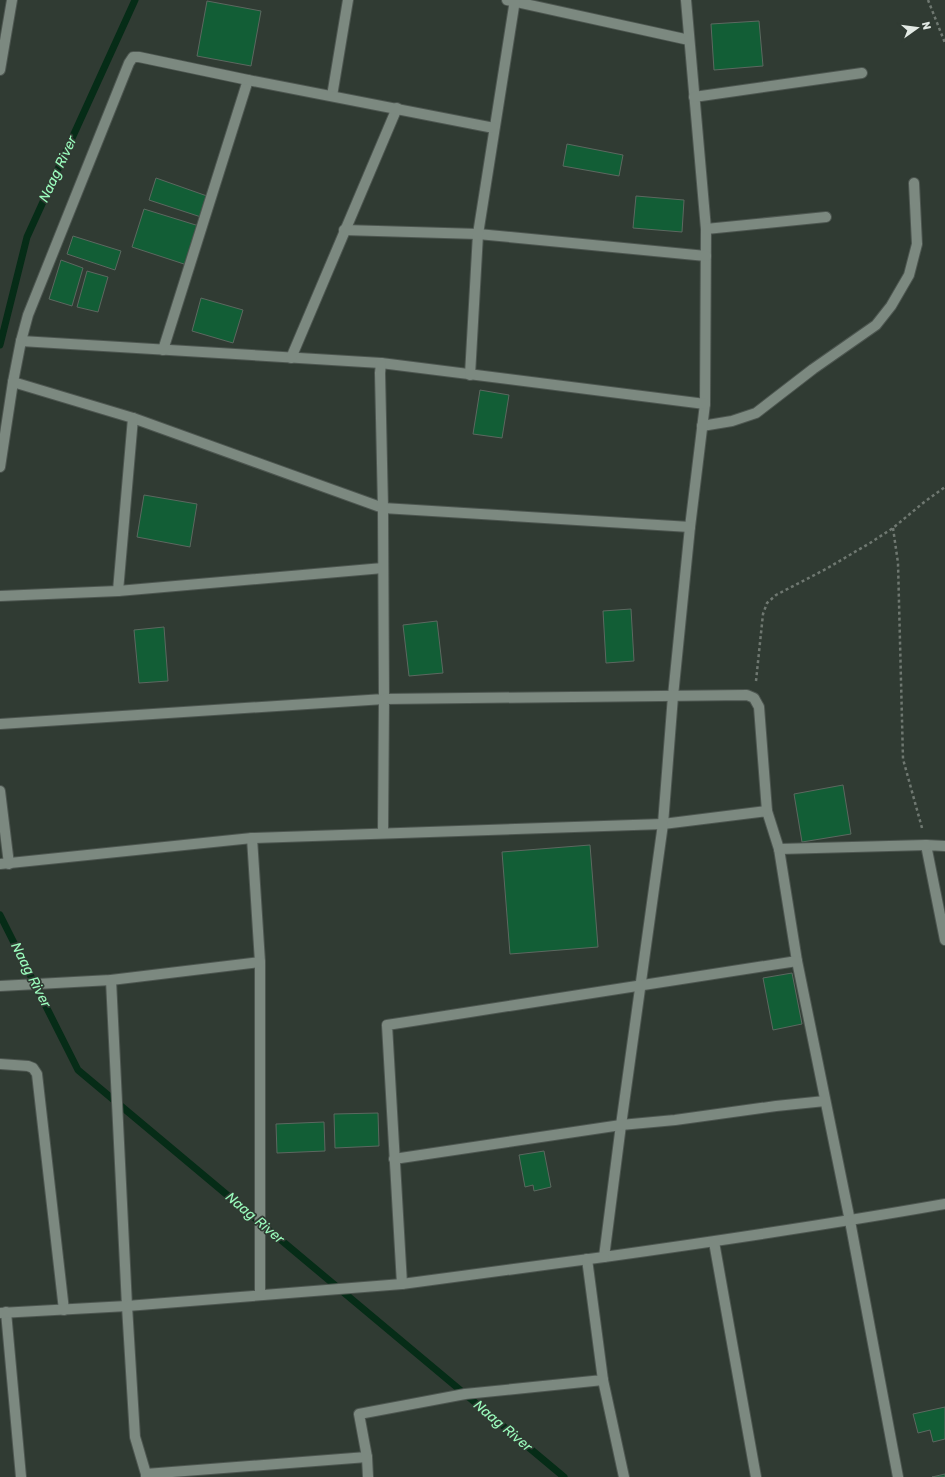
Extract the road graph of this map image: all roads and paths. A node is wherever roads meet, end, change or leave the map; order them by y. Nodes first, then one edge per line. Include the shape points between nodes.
1 (12, 0) edge
2 (348, 0) edge
3 (686, 0) edge
4 (928, 0) edge
5 (512, 1) edge
6 (689, 40) junction
7 (945, 44) edge
8 (0, 70) edge
9 (862, 73) dead end
10 (248, 80) junction
11 (332, 96) junction
12 (694, 97) junction
13 (397, 108) junction
14 (494, 128) junction
15 (914, 184) dead end
16 (826, 217) dead end
17 (706, 229) junction
18 (344, 230) junction
19 (478, 234) junction
20 (706, 256) junction
21 (21, 341) junction
22 (163, 350) junction
23 (290, 358) junction
24 (381, 364) junction
25 (470, 375) junction
26 (13, 382) junction
27 (705, 404) junction
28 (133, 418) junction
29 (702, 426) junction
30 (0, 467) edge
31 (945, 487) edge
32 (383, 508) junction
33 (690, 527) junction
34 (893, 528) junction
35 (383, 568) junction
36 (118, 591) junction
37 (0, 596) edge
38 (673, 696) junction
39 (754, 698) junction
40 (384, 699) junction
41 (0, 724) edge
42 (0, 791) edge
43 (767, 811) junction
44 (663, 824) junction
45 (383, 833) junction
46 (252, 838) junction
47 (926, 844) junction
48 (945, 846) edge
49 (779, 849) junction
50 (4, 864) edge
51 (945, 940) edge
52 (797, 961) junction
53 (260, 962) junction
54 (111, 980) junction
55 (640, 985) junction
56 (0, 986) edge
57 (0, 1064) edge
58 (825, 1101) junction
59 (621, 1125) junction
60 (394, 1159) junction
61 (945, 1204) edge
62 (850, 1221) junction
63 (714, 1242) junction
64 (604, 1257) junction
65 (587, 1259) junction
66 (402, 1284) junction
67 (260, 1295) junction
68 (127, 1306) junction
69 (64, 1310) junction
70 (3, 1312) edge
71 (603, 1380) junction
72 (366, 1457) junction
73 (146, 1475) edge
74 (21, 1477) edge
75 (368, 1477) edge
76 (624, 1477) edge
77 (756, 1477) edge
78 (898, 1477) edge

1 - 8 street
2 - 11 street
3 - 6 street
4 - 7 path
5 - 6 street
5 - 14 street
6 - 12 street
9 - 12 street
10 - 11 street
10 - 21 street via 133,57 128,63 28,315
10 - 22 street
11 - 13 street
12 - 17 street
13 - 14 street
13 - 18 street
14 - 19 street
15 - 29 street via 917,244 909,275 891,306 876,325 756,413 732,421
16 - 17 street
17 - 20 street
18 - 19 street
18 - 23 street
19 - 20 street
19 - 25 street
20 - 27 street
21 - 22 street
21 - 26 street
22 - 23 street
23 - 24 street
24 - 25 street
24 - 32 street
25 - 27 street
26 - 28 street
26 - 30 street
27 - 29 street
28 - 32 street
28 - 36 street
29 - 33 street
31 - 34 path
32 - 33 street
32 - 35 street
33 - 38 street
34 - 39 path via 826,569 776,595 767,603 763,614
34 - 47 path via 898,563 903,759
35 - 36 street
35 - 40 street
36 - 37 street
38 - 39 street via 747,695
38 - 40 street
38 - 44 street
39 - 43 street via 759,707
40 - 41 street
40 - 45 street
42 - 50 street
43 - 44 street
43 - 49 street
44 - 45 street
44 - 55 street
45 - 46 street
46 - 50 street
46 - 53 street
47 - 48 street
47 - 49 street
47 - 51 street
49 - 52 street
52 - 55 street
52 - 58 street
53 - 54 street
53 - 67 street
54 - 56 street
54 - 68 street
55 - 59 street
55 - 60 street via 387,1024
57 - 69 street via 28,1066 34,1068 37,1074
58 - 59 street
58 - 62 street
59 - 60 street
59 - 64 street
60 - 66 street
61 - 62 street
62 - 63 street
62 - 78 street
63 - 64 street
63 - 77 street
64 - 65 street
65 - 66 street
65 - 71 street
66 - 67 street
67 - 68 street
68 - 69 street
68 - 73 street via 135,1437
69 - 70 street
70 - 74 street
71 - 72 street via 465,1394 359,1414
71 - 76 street
72 - 73 street
72 - 75 street

